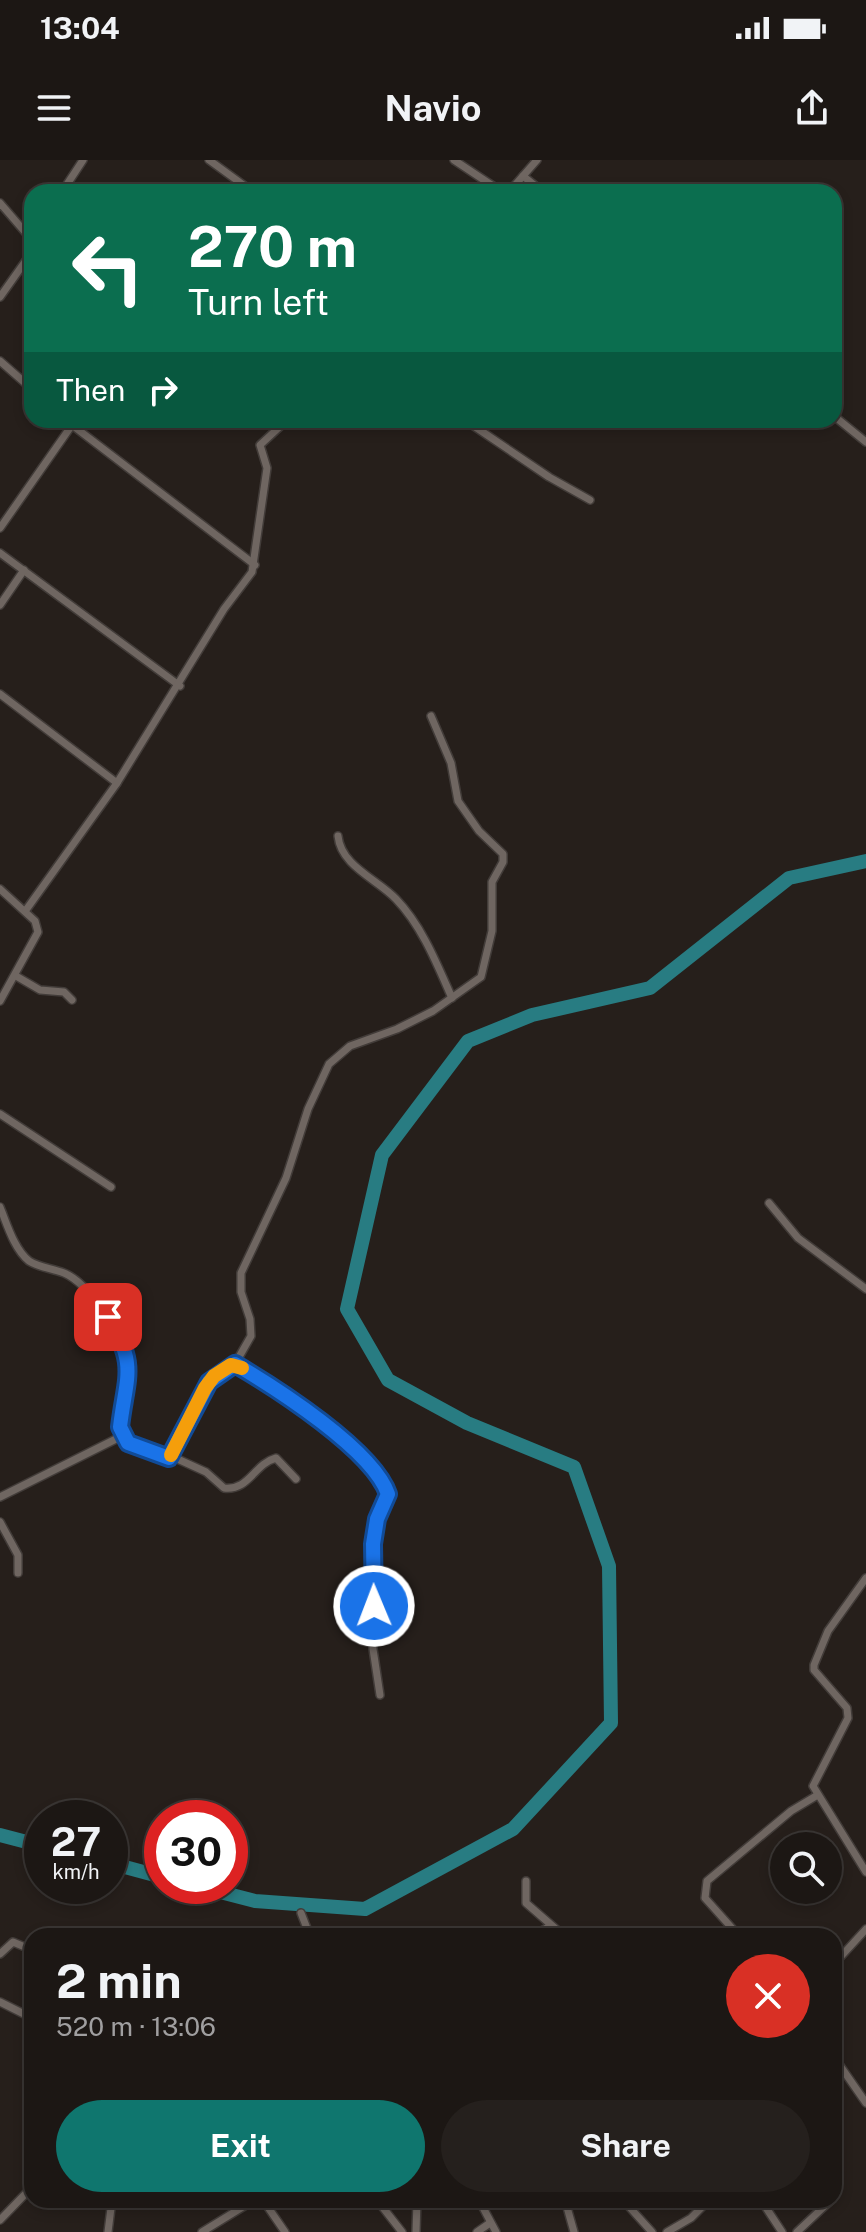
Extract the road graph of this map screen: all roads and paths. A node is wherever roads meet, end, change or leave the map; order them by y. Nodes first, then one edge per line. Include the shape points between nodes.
1 (83, 160) edge
2 (454, 160) edge
3 (537, 160) edge
4 (214, 161) edge
5 (523, 176) junction
6 (67, 184) edge
7 (243, 184) edge
8 (490, 184) edge
9 (516, 184) edge
10 (533, 184) edge
11 (0, 203) edge
12 (24, 231) edge
13 (24, 263) edge
14 (0, 297) edge
15 (0, 361) edge
16 (24, 382) edge
17 (842, 422) edge
18 (67, 428) edge
19 (77, 428) edge
20 (278, 428) edge
21 (477, 428) edge
22 (866, 442) edge
23 (590, 500) dead end
24 (0, 528) edge
25 (0, 553) edge
26 (255, 565) junction
27 (24, 570) junction
28 (0, 605) edge
29 (180, 686) junction
30 (0, 694) edge
31 (431, 716) dead end
32 (117, 783) junction
33 (338, 836) dead end
34 (0, 889) edge
35 (26, 910) junction
36 (16, 976) junction
37 (452, 998) junction
38 (72, 1000) dead end
39 (0, 1001) edge
40 (0, 1114) edge
41 (111, 1187) dead end
42 (769, 1203) dead end
43 (0, 1207) edge
44 (866, 1289) edge
45 (235, 1364) junction
46 (122, 1436) junction
47 (171, 1456) junction
48 (296, 1479) dead end
49 (0, 1497) edge
50 (0, 1522) edge
51 (18, 1573) dead end
52 (866, 1578) edge
53 (380, 1695) dead end
54 (816, 1796) junction
55 (866, 1872) edge
56 (526, 1881) dead end
57 (301, 1913) dead end
58 (550, 1926) junction
59 (307, 1928) edge
60 (547, 1928) edge
61 (553, 1928) edge
62 (732, 1928) edge
63 (866, 1929) edge
64 (24, 1947) edge
65 (0, 1954) edge
66 (842, 1955) edge
67 (0, 2002) edge
68 (24, 2014) edge
69 (842, 2068) edge
70 (866, 2103) edge
71 (24, 2195) edge
72 (111, 2208) edge
73 (241, 2208) edge
74 (268, 2208) edge
75 (383, 2208) edge
76 (417, 2208) edge
77 (483, 2208) edge
78 (567, 2208) edge
79 (630, 2208) edge
80 (701, 2208) edge
81 (766, 2208) edge
82 (822, 2208) edge
83 (0, 2220) edge
84 (490, 2223) junction
85 (108, 2232) edge
86 (202, 2232) edge
87 (285, 2232) edge
88 (402, 2232) edge
89 (416, 2232) edge
90 (477, 2232) edge
91 (496, 2232) edge
92 (574, 2232) edge
93 (652, 2232) edge
94 (667, 2232) edge
95 (782, 2232) edge
96 (797, 2232) edge

1 - 6 street
2 - 8 street
3 - 5 street
4 - 7 street
5 - 9 street
5 - 10 street
11 - 12 street
13 - 14 street
15 - 16 street
17 - 22 street
18 - 24 street
19 - 26 street
20 - 26 street via 260,445 267,468
21 - 23 street
25 - 27 street
26 - 29 street
27 - 28 street
27 - 29 street
29 - 32 street
30 - 32 street
31 - 37 street via 448,755 458,801 504,858 492,882 492,931 481,977
32 - 35 street
33 - 37 street via 345,858 399,902 437,961
34 - 35 street
35 - 36 street via 38,932
36 - 38 street via 40,990 64,992
36 - 39 street
37 - 45 street via 414,1022 342,1050 329,1064 286,1178 241,1273 251,1336
40 - 41 street
42 - 44 street via 798,1238
43 - 46 street via 28,1260 79,1284 122,1341 129,1385
45 - 47 street via 209,1382
45 - 53 street via 328,1428 363,1458 387,1490 372,1551 373,1649
46 - 47 street via 165,1458
46 - 49 street
47 - 48 street via 206,1472 224,1488 245,1484 264,1462 276,1458
50 - 51 street via 18,1555
52 - 54 street via 828,1631 814,1665 847,1708 848,1718 815,1778
54 - 55 street
54 - 62 street via 707,1881 705,1898
56 - 58 street via 526,1903
57 - 59 street
58 - 60 street
58 - 61 street
63 - 66 street
64 - 65 street via 13,1942
67 - 68 street
69 - 70 street
71 - 83 street
72 - 85 street
73 - 86 street
74 - 87 street
75 - 88 street
76 - 89 street
77 - 84 street
78 - 92 street
79 - 93 street
80 - 94 street
81 - 95 street
82 - 96 street
84 - 90 street
84 - 91 street

